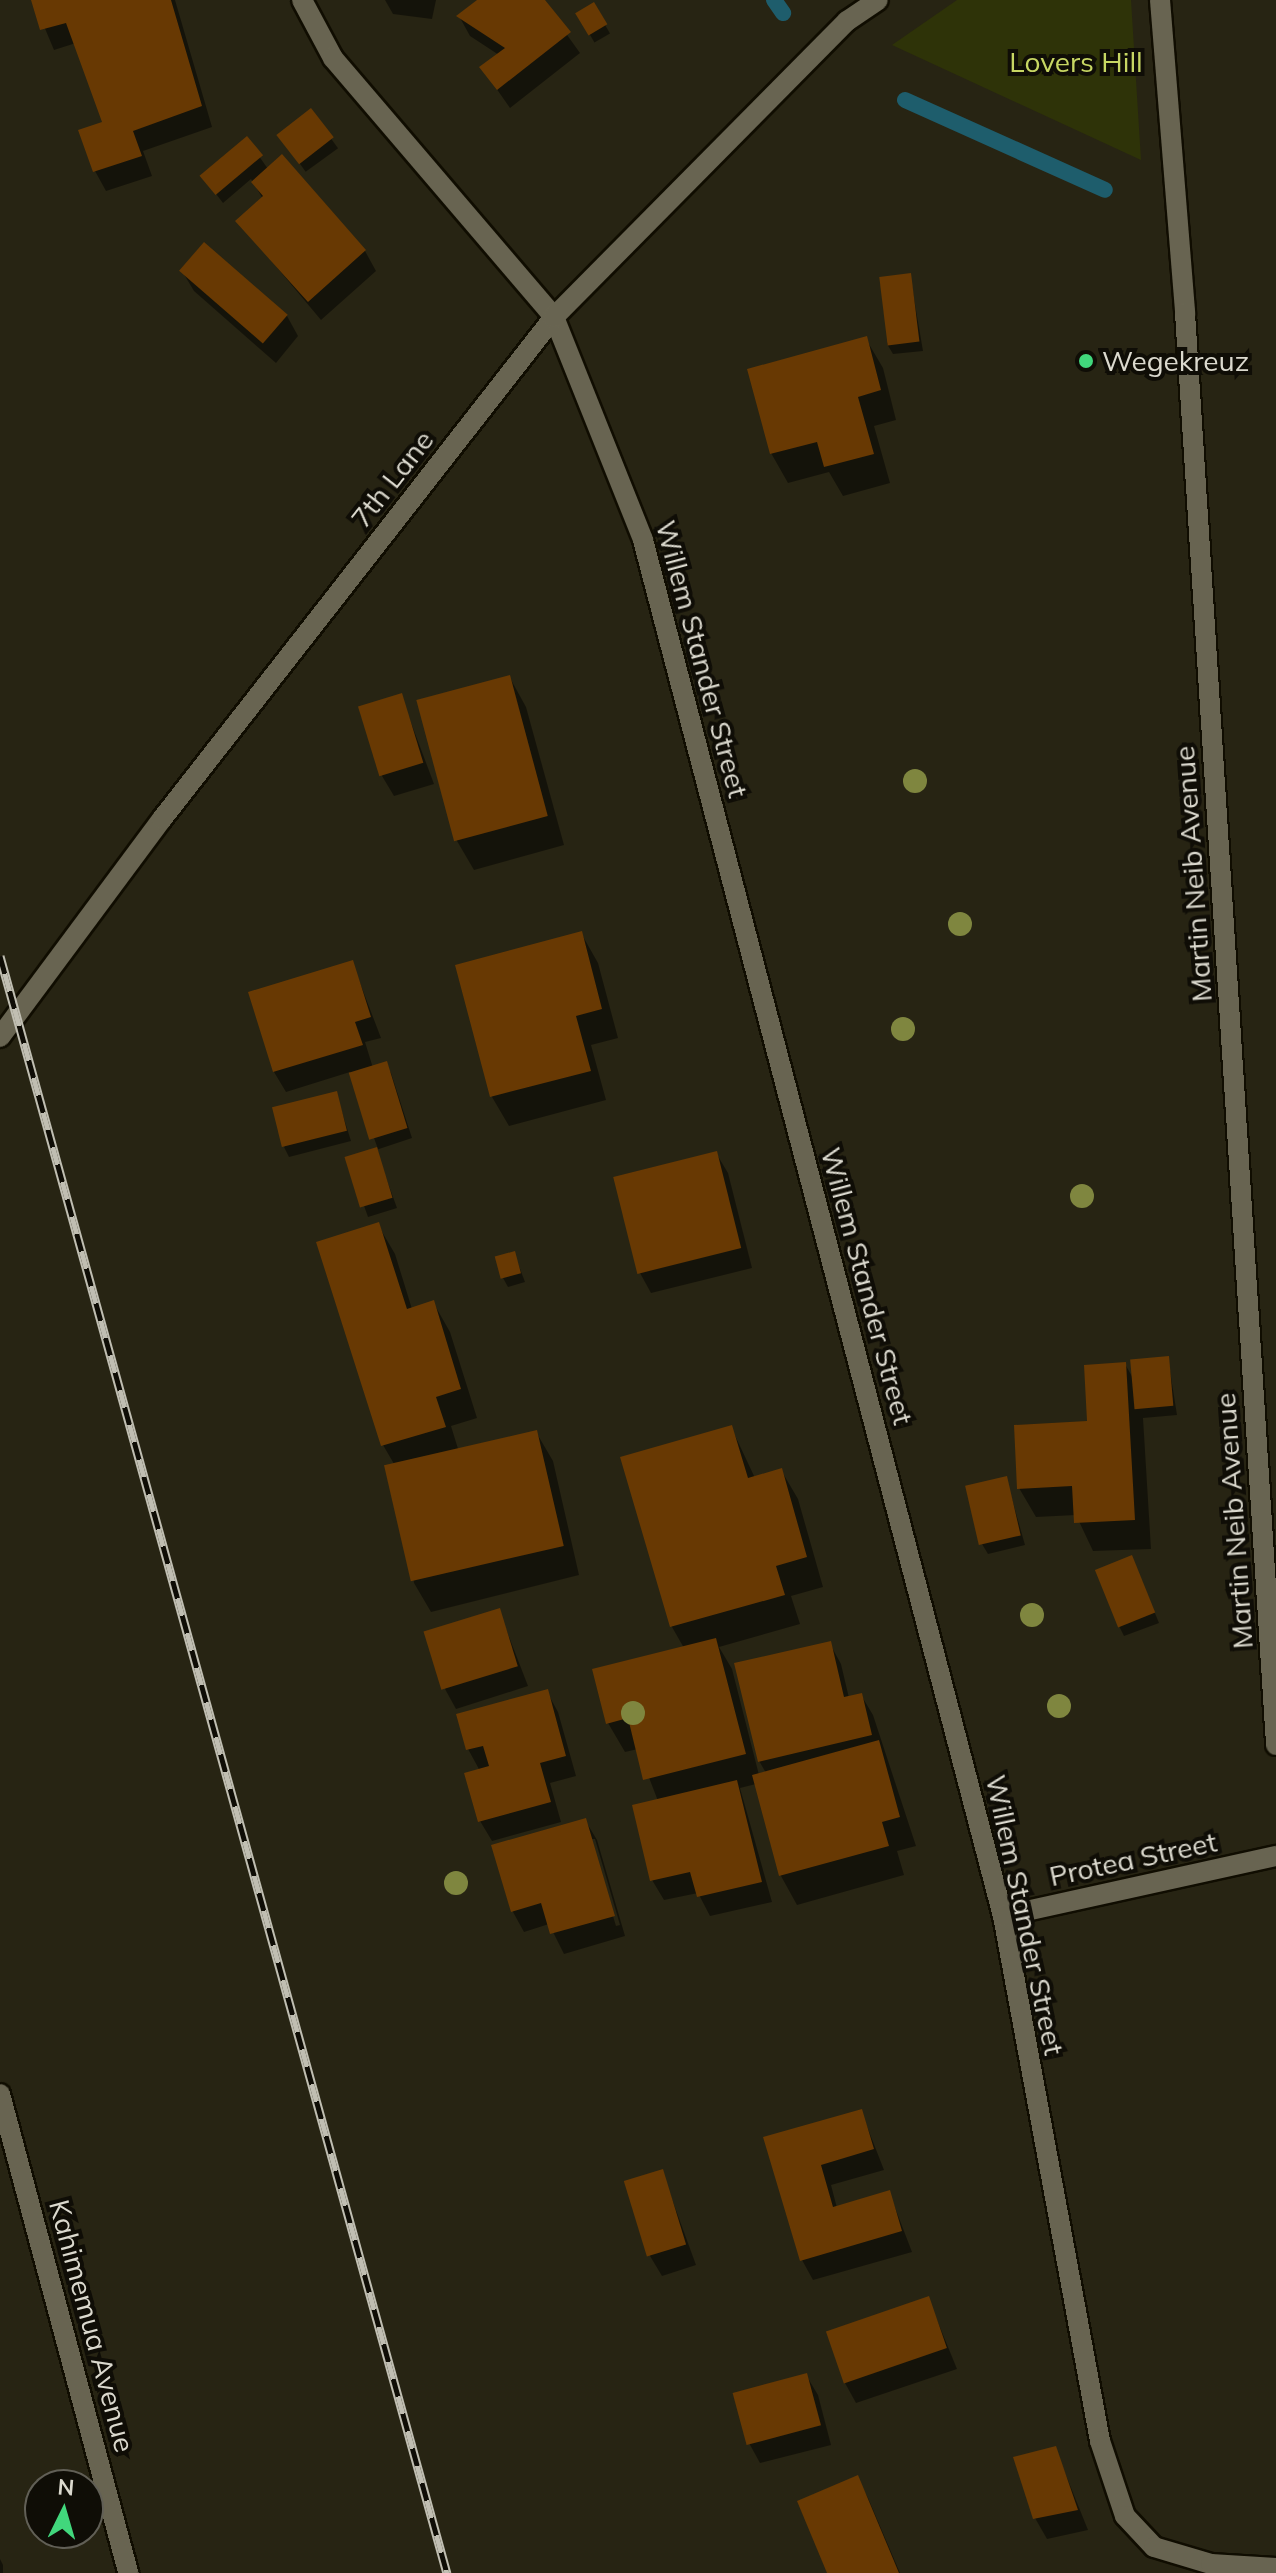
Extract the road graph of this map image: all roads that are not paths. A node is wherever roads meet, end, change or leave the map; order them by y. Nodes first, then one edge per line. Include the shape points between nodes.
1 (302, 0) edge
2 (878, 0) edge
3 (1160, 0) edge
4 (554, 317) junction
5 (0, 1037) edge
6 (1276, 1745) edge
7 (1276, 1856) edge
8 (1003, 1916) junction
9 (0, 2094) edge
10 (1276, 2568) edge
11 (128, 2573) edge

1 - 4 street, Willem Stander Street via 333,58
2 - 4 street, 7th Lane via 847,21
3 - 6 street, Martin Neib Avenue via 1184,298
4 - 5 street, 7th Lane via 162,819
4 - 8 street, Willem Stander Street via 643,540
7 - 8 street, Protea Street
8 - 10 street, Willem Stander Street via 1100,2441 1125,2516 1154,2547 1211,2564
9 - 11 street, Kahimemua Avenue

